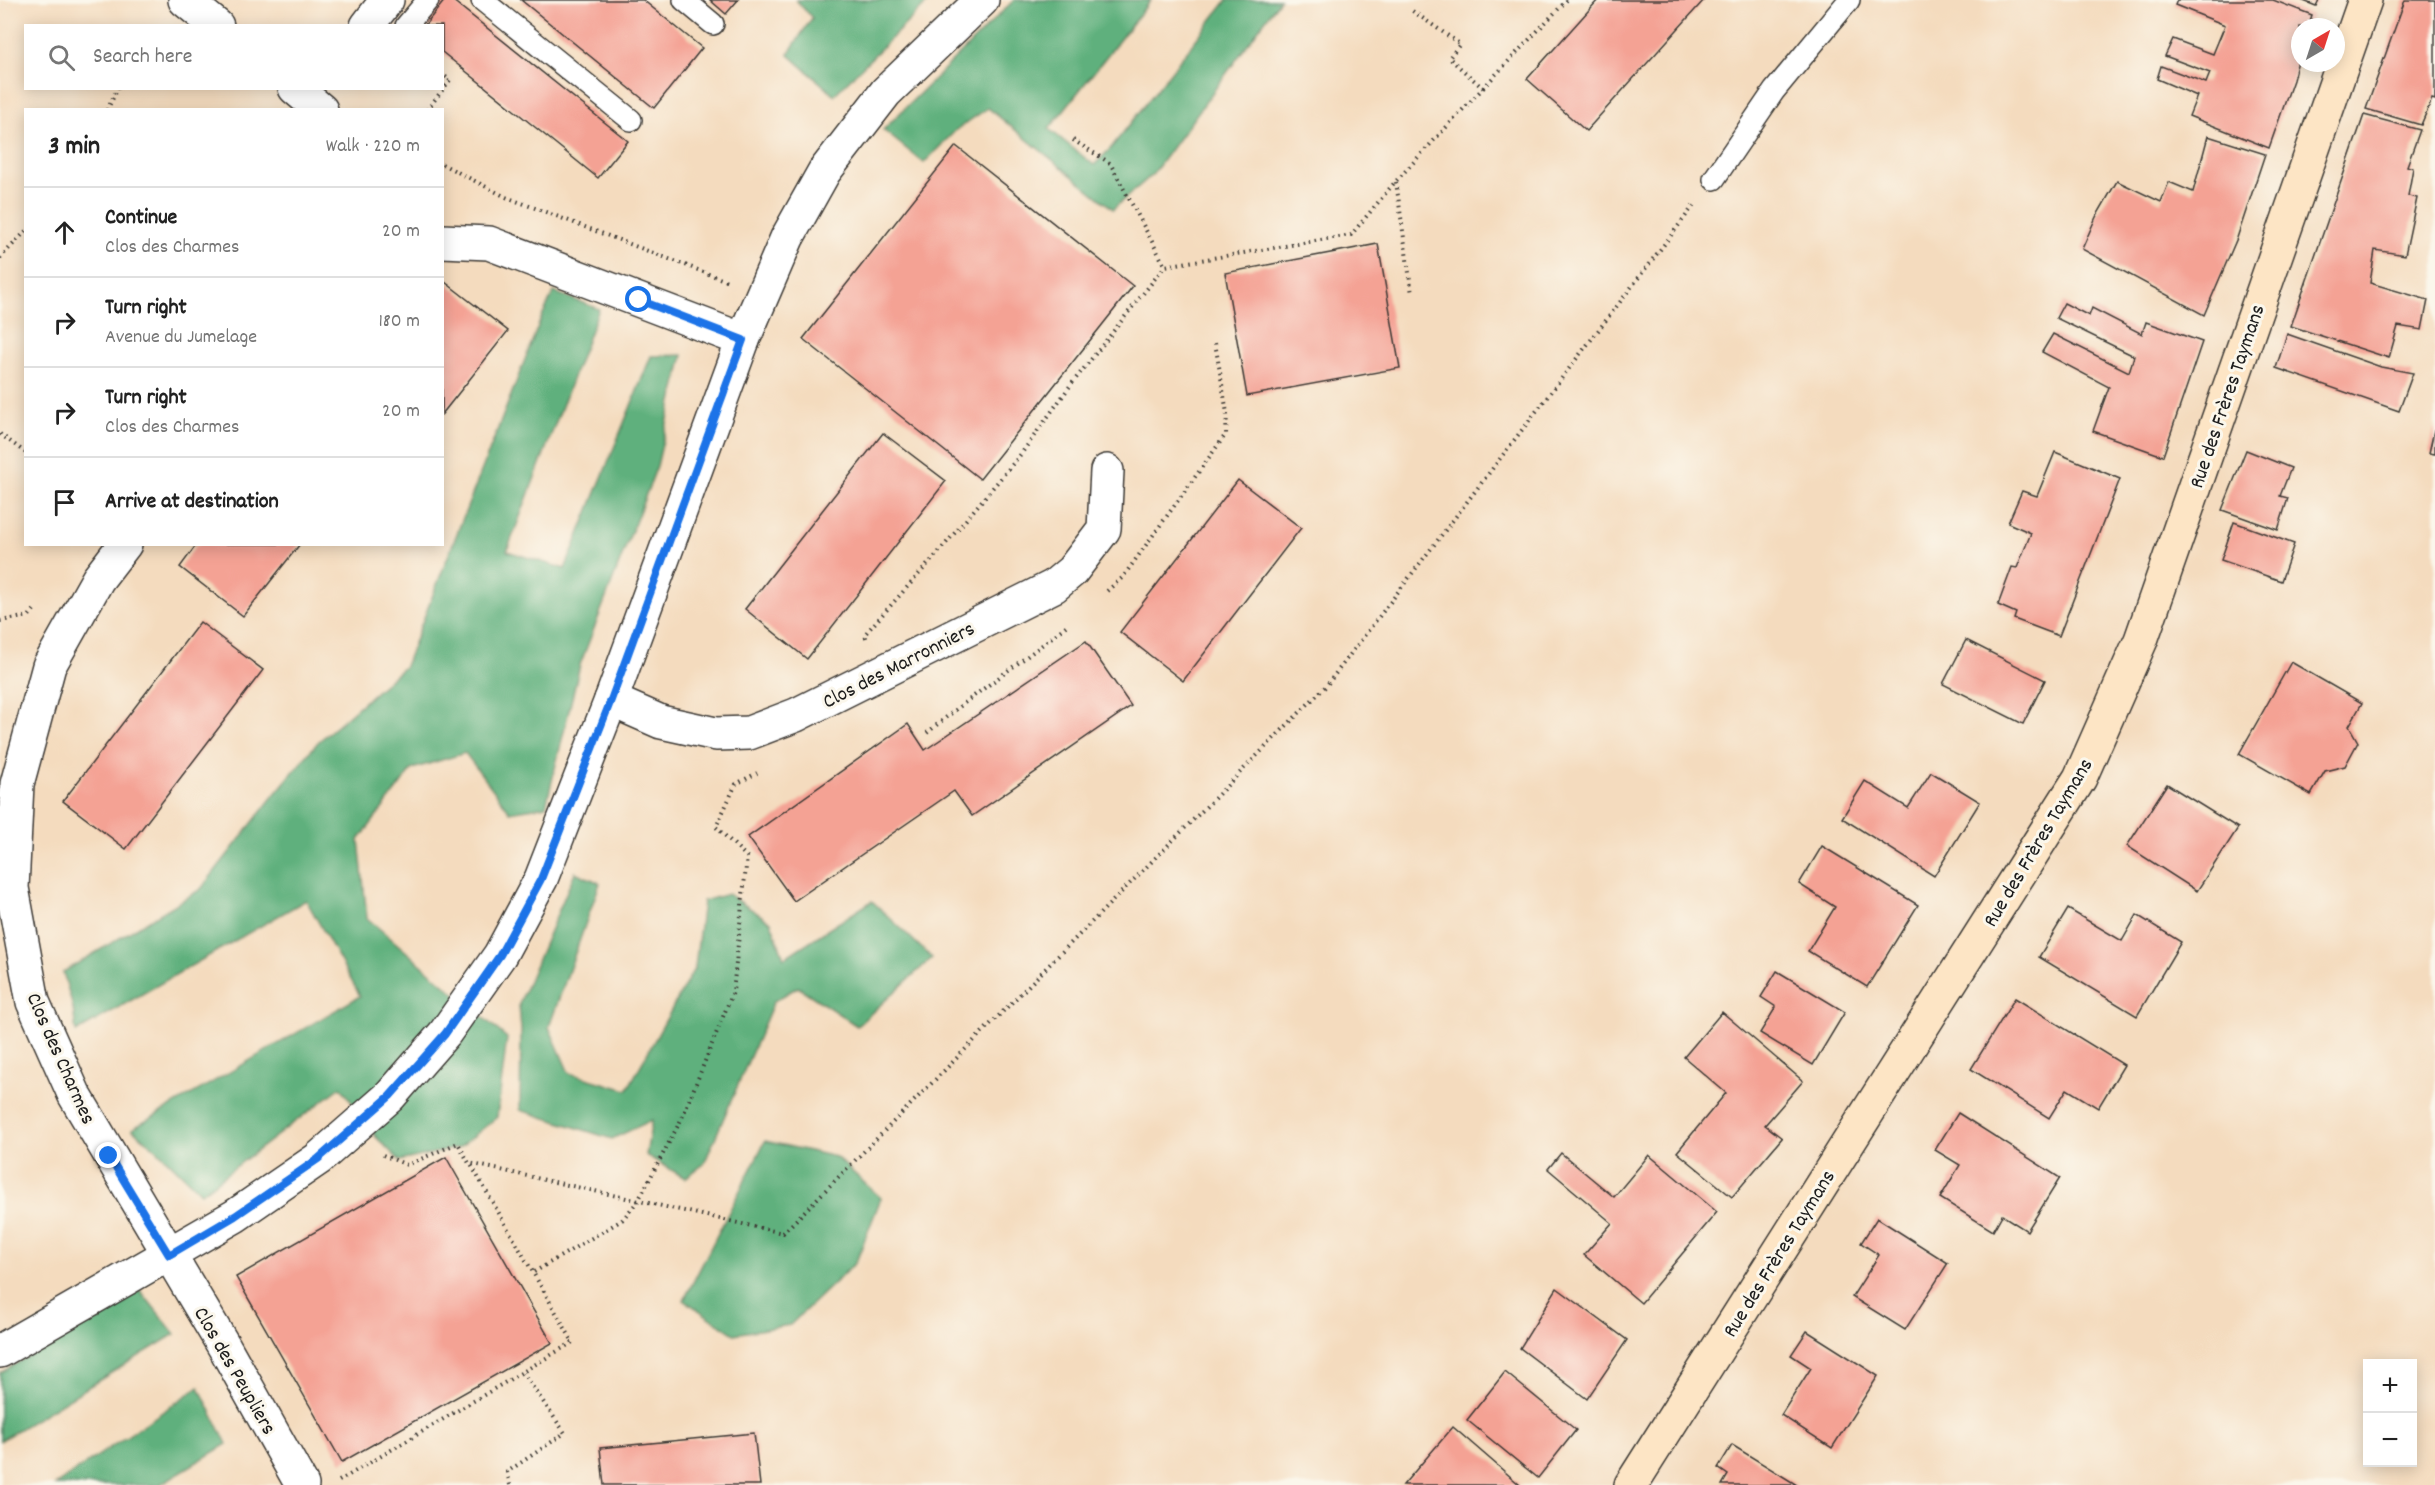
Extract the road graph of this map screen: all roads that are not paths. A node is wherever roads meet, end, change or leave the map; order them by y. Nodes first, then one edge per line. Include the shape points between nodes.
1 (185, 0) edge
2 (404, 0) edge
3 (428, 0) edge
4 (482, 0) edge
5 (684, 0) edge
6 (982, 0) edge
7 (1849, 0) edge
8 (2365, 0) edge
9 (376, 14) edge
10 (215, 24) edge
11 (408, 24) edge
12 (713, 24) dead end
13 (631, 120) dead end
14 (1714, 179) road end
15 (444, 241) edge
16 (743, 340) junction
17 (1107, 471) dead end
18 (123, 546) edge
19 (611, 700) junction
20 (169, 1255) junction
21 (0, 1351) edge
22 (302, 1485) edge
23 (1630, 1485) edge

1 - 10 street
2 - 9 lane
3 - 11 lane
4 - 13 lane
5 - 12 lane
6 - 16 street via 886,92 824,172 787,237
7 - 14 lane via 1774,91
8 - 23 street, Rue des Frères Taymans via 2141,640 2080,778
15 - 16 street via 489,243
16 - 19 street
17 - 19 street, Clos des Marronniers via 1104,529 1072,571 1054,586 796,715 749,733 716,734 661,722
18 - 20 street, Clos des Charmes via 98,579 49,666 17,784 12,888 33,1002 74,1094
19 - 20 street via 541,879 500,955 445,1034 390,1096 318,1159
20 - 21 street
20 - 22 street, Clos des Peupliers

